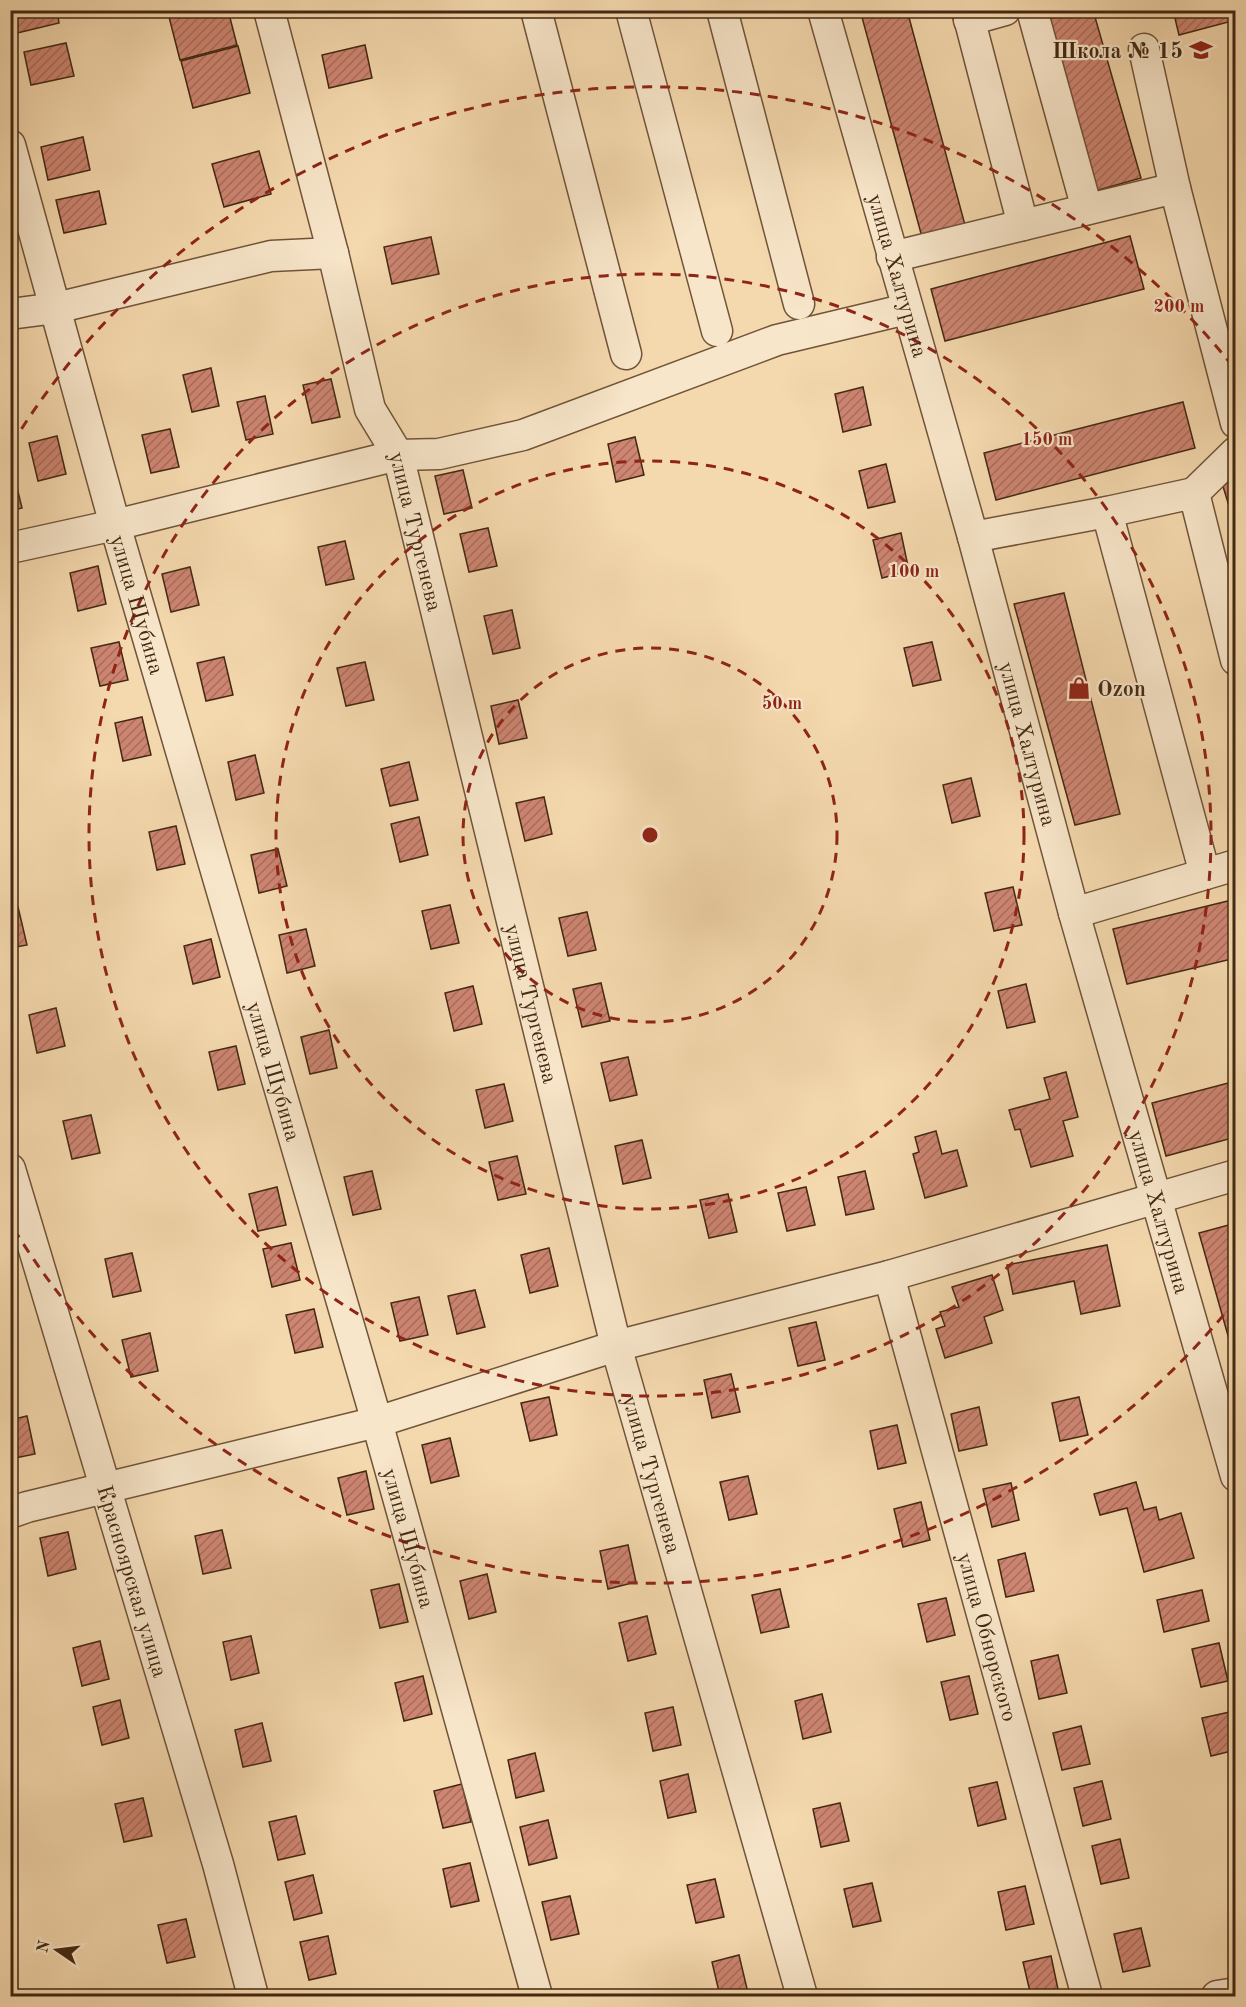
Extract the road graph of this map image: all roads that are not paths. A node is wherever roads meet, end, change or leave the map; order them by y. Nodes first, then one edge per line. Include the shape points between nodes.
1 (269, 10) edge
2 (536, 10) edge
3 (631, 10) edge
4 (722, 10) edge
5 (823, 10) edge
6 (1005, 10) edge
7 (1032, 10) edge
8 (968, 15) edge
9 (1144, 49) dead end
10 (10, 145) edge
11 (1174, 188) junction
12 (1087, 209) junction
13 (1023, 225) junction
14 (333, 253) junction
15 (892, 257) junction
16 (799, 304) dead end
17 (56, 308) junction
18 (907, 309) junction
19 (10, 314) edge
20 (717, 332) dead end
21 (626, 354) dead end
22 (1236, 423) edge
23 (1236, 452) edge
24 (398, 454) junction
25 (1194, 493) junction
26 (1107, 512) junction
27 (115, 525) junction
28 (973, 537) junction
29 (10, 548) edge
30 (1236, 660) edge
31 (1236, 865) edge
32 (1205, 874) junction
33 (1074, 913) junction
34 (10, 1169) edge
35 (1236, 1175) edge
36 (1155, 1198) junction
37 (889, 1276) junction
38 (615, 1346) junction
39 (377, 1422) junction
40 (1236, 1476) edge
41 (107, 1488) junction
42 (10, 1513) edge
43 (1236, 1993) edge
44 (253, 1996) edge
45 (537, 1996) edge
46 (802, 1996) edge
47 (1087, 1996) edge
48 (1217, 1996) edge

1 - 14 street, улица Тургенева
2 - 21 street
3 - 20 street
4 - 16 street
5 - 15 street, улица Халтурина
6 - 8 street
7 - 12 street
8 - 13 street
9 - 11 street
10 - 17 street, улица Шубина
11 - 12 street
11 - 22 street
12 - 13 street
13 - 15 street
14 - 17 street via 272,256
14 - 24 street, улица Тургенева via 370,409
15 - 18 street, улица Халтурина
17 - 19 street
17 - 27 street, улица Шубина
18 - 24 street via 777,340 522,435 439,454
18 - 28 street, улица Халтурина
23 - 25 street
24 - 27 street
24 - 38 street, улица Тургенева
25 - 26 street
25 - 30 street
26 - 28 street
26 - 32 street
27 - 29 street
27 - 39 street, улица Шубина
28 - 33 street, улица Халтурина
31 - 32 street
32 - 33 street
33 - 36 street, улица Халтурина
34 - 41 street, Красноярская улица
35 - 36 street
36 - 37 street
36 - 40 street, улица Халтурина
37 - 38 street
37 - 47 street, улица Обнорского
38 - 39 street
38 - 46 street, улица Тургенева
39 - 41 street
39 - 45 street, улица Шубина
41 - 42 street
41 - 44 street, Красноярская улица
43 - 48 street

